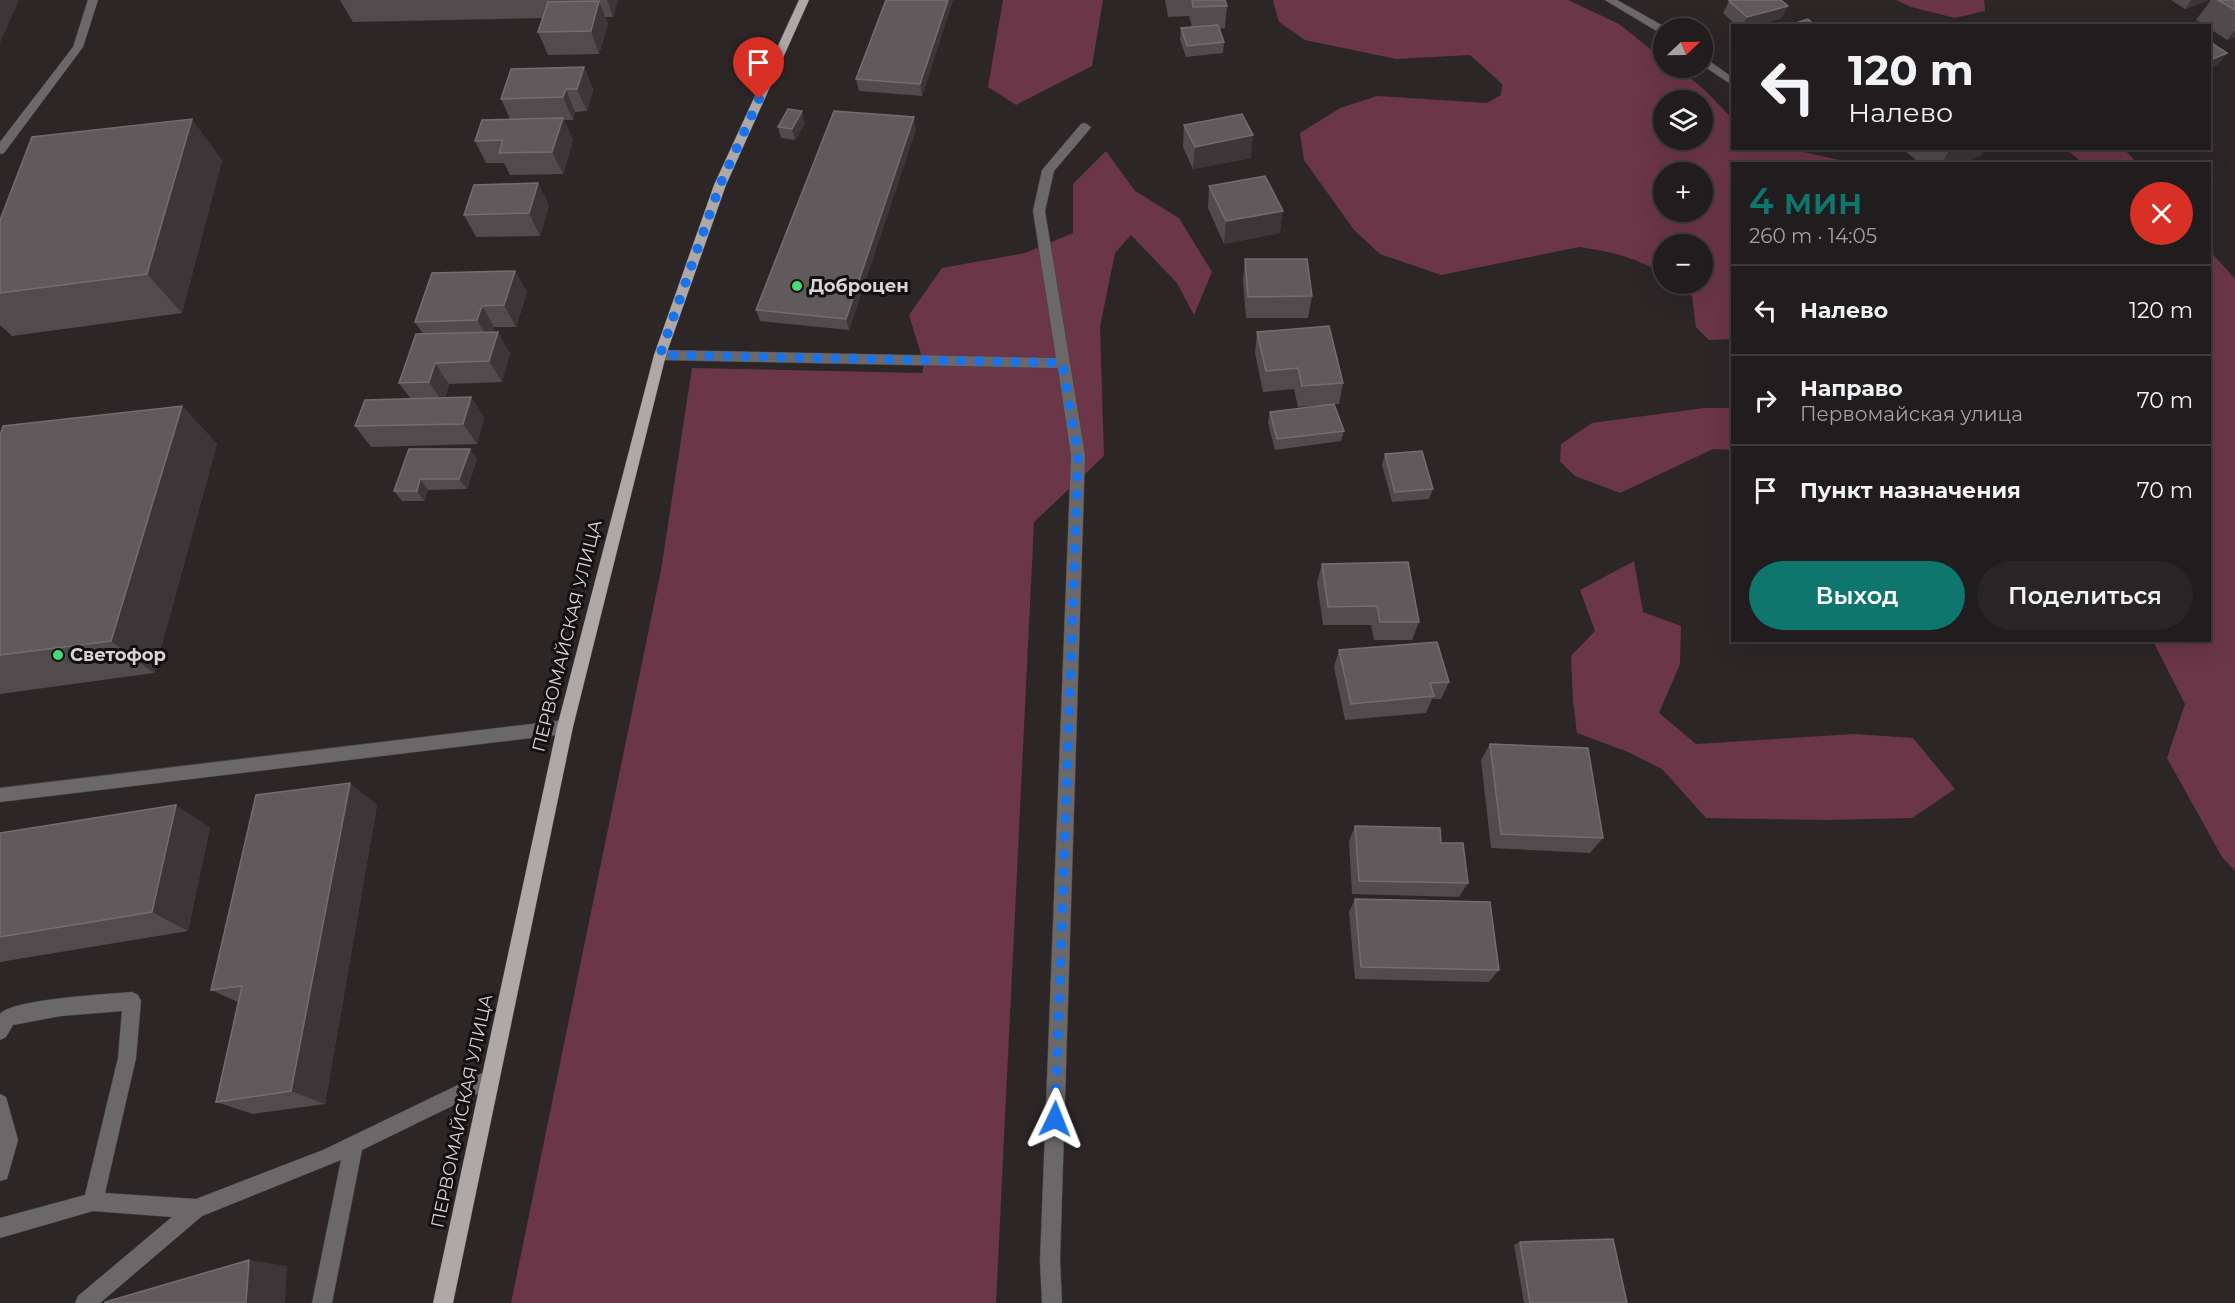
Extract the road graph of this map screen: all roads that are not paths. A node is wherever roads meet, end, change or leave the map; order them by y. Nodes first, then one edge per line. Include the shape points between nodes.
1 (93, 0) edge
2 (804, 0) edge
3 (1610, 0) edge
4 (1653, 25) edge
5 (1713, 67) edge
6 (1731, 81) edge
7 (1085, 127) dead end
8 (0, 150) edge
9 (660, 355) junction
10 (1062, 363) junction
11 (565, 727) junction
12 (0, 795) edge
13 (0, 1031) edge
14 (490, 1078) junction
15 (0, 1103) edge
16 (354, 1144) junction
17 (0, 1172) edge
18 (93, 1202) junction
19 (196, 1209) junction
20 (0, 1228) edge
21 (85, 1303) edge
22 (322, 1303) edge
23 (443, 1303) edge
24 (1052, 1303) edge

1 - 8 street via 78,46
2 - 9 main road, ПЕРВОМАЙСКАЯ УЛИЦА via 720,185
3 - 4 street
5 - 6 street
7 - 10 street via 1048,170 1040,211
9 - 10 street
9 - 11 main road, ПЕРВОМАЙСКАЯ УЛИЦА
10 - 24 street via 1078,455 1050,1249
11 - 12 street
11 - 14 main road, ПЕРВОМАЙСКАЯ УЛИЦА
13 - 18 street via 8,1017 61,1007 132,1001 127,1058
14 - 16 street
14 - 23 main road, ПЕРВОМАЙСКАЯ УЛИЦА
15 - 17 street via 9,1140
16 - 19 street
16 - 22 street
18 - 19 street
18 - 20 street
19 - 21 street

